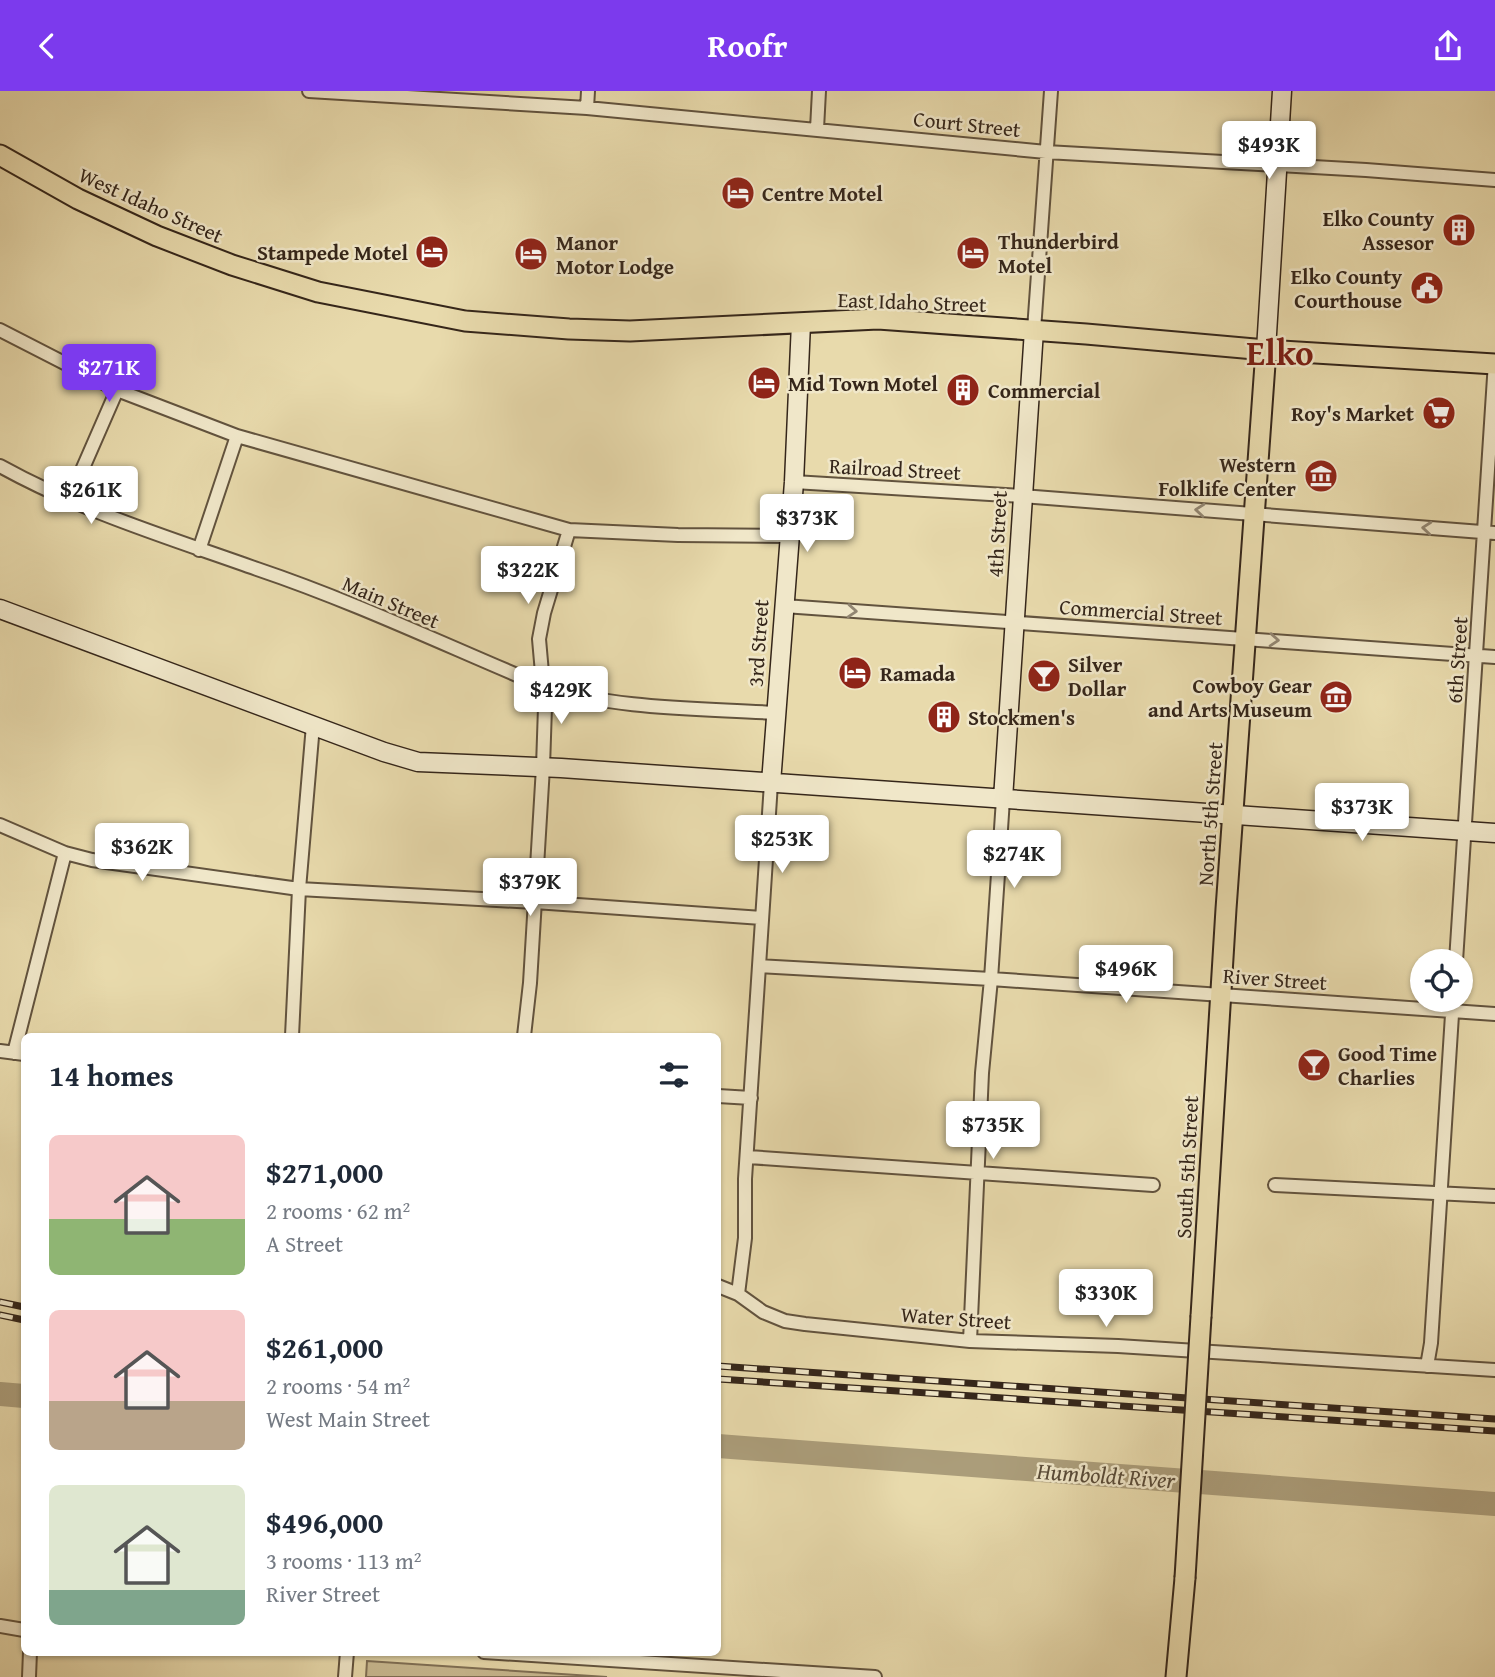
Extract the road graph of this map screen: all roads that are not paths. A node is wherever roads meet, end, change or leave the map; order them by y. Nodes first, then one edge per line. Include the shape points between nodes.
1 (309, 91) edge
2 (588, 91) edge
3 (819, 91) edge
4 (1051, 91) edge
5 (1282, 91) edge
6 (352, 93) edge
7 (587, 108) junction
8 (817, 129) junction
9 (1046, 152) junction
10 (0, 155) edge
11 (1278, 164) junction
12 (1495, 180) edge
13 (288, 283) joint
14 (802, 323) junction
15 (0, 330) edge
16 (1034, 330) junction
17 (1266, 350) junction
18 (1495, 363) edge
19 (117, 390) junction
20 (237, 436) junction
21 (0, 466) edge
22 (794, 482) junction
23 (1022, 496) junction
24 (69, 500) junction
25 (1253, 515) junction
26 (569, 530) junction
27 (1490, 533) edge
28 (790, 535) junction
29 (199, 550) junction
30 (784, 605) junction
31 (0, 609) edge
32 (1015, 623) junction
33 (1245, 638) junction
34 (1477, 656) junction
35 (1495, 657) edge
36 (544, 686) junction
37 (776, 713) junction
38 (313, 725) junction
39 (543, 767) junction
40 (771, 783) junction
41 (1003, 799) junction
42 (1232, 814) junction
43 (0, 825) edge
44 (1464, 831) junction
45 (1495, 833) edge
46 (65, 853) junction
47 (299, 889) junction
48 (535, 902) junction
49 (762, 918) junction
50 (1457, 949) edge
51 (759, 966) junction
52 (991, 979) junction
53 (1220, 995) junction
54 (1410, 1003) edge
55 (1473, 1009) edge
56 (1452, 1012) edge
57 (1495, 1014) edge
58 (24, 1033) edge
59 (292, 1033) edge
60 (524, 1033) edge
61 (0, 1051) edge
62 (20, 1053) edge
63 (721, 1096) edge
64 (751, 1098) junction
65 (748, 1157) junction
66 (976, 1173) junction
67 (1153, 1185) dead end
68 (1275, 1185) dead end
69 (1440, 1192) junction
70 (1495, 1196) edge
71 (721, 1287) edge
72 (738, 1294) junction
73 (970, 1341) junction
74 (1427, 1366) junction
75 (1495, 1370) edge
76 (0, 1626) edge
77 (21, 1630) edge
78 (30, 1656) edge
79 (347, 1656) edge
80 (538, 1656) edge
81 (767, 1673) edge
82 (29, 1677) edge
83 (345, 1677) edge
84 (875, 1677) edge
85 (1176, 1677) edge

1 - 6 street, Court Street
2 - 7 street
3 - 8 street
4 - 9 street, 4th Street
5 - 11 main road, North 5th Street
6 - 7 street, Court Street
7 - 8 street, Court Street
8 - 9 street, Court Street
9 - 11 street, Court Street
9 - 16 street, 4th Street
10 - 13 main road, West Idaho Street via 157,236
11 - 12 street, Court Street
11 - 17 main road, North 5th Street
13 - 14 main road, East Idaho Street via 465,321 569,330
14 - 16 main road, East Idaho Street via 878,319
14 - 22 main road, 3rd Street
15 - 19 street
16 - 17 main road, East Idaho Street
16 - 23 main road, 4th Street
17 - 18 main road, East Idaho Street
17 - 25 main road, North 5th Street
18 - 27 street, 6th Street
19 - 20 street
19 - 24 street
20 - 26 street
20 - 29 street
21 - 24 street, Main Street
22 - 23 street, Railroad Street
22 - 28 main road, 3rd Street
25 -> 23 street, Railroad Street
23 - 32 main road, 4th Street
24 - 29 street, Main Street
27 -> 25 street, Railroad Street
25 - 33 main road, North 5th Street
26 - 28 street
26 - 36 street via 539,639
27 - 34 street, 6th Street
28 - 30 main road, 3rd Street
29 - 36 street, Main Street via 332,597
30 -> 32 street, Commercial Street
30 - 37 main road, 3rd Street
31 - 38 main road
32 - 33 street, Commercial Street
32 - 41 main road, 4th Street
33 -> 34 street, Commercial Street
33 - 42 main road, North 5th Street
34 - 35 street, Commercial Street
34 - 44 street, 6th Street
36 - 37 street, Main Street via 614,702
36 - 39 street
37 - 40 main road, 3rd Street
38 - 39 main road via 418,762
38 - 47 street
39 - 40 main road
39 - 48 street
40 - 41 main road
40 - 49 street, 3rd Street
41 - 42 main road
41 - 52 street, 4th Street
42 - 44 main road
42 - 53 main road, North 5th Street
43 - 46 street
44 - 45 main road
44 - 50 street, 6th Street
46 - 47 street
46 - 58 street
47 - 48 street
47 - 59 street
48 - 49 street
48 - 60 street
49 - 51 street, 3rd Street
51 - 52 street, River Street
51 - 64 street, 3rd Street
52 - 53 street, River Street
52 - 66 street, 4th Street
53 - 54 street, River Street
53 - 85 main road, South 5th Street, bridge
55 - 57 street, River Street
56 - 69 street
61 - 62 street
63 - 64 street
64 - 65 street, 3rd Street
65 - 66 street
65 - 72 street, 3rd Street
66 - 67 street
66 - 73 street, 4th Street
68 - 69 street
69 - 70 street
69 - 74 street
71 - 72 street, Water Street
72 - 73 street, Water Street via 785,1321
73 - 74 street, Water Street
74 - 75 street, Water Street
76 - 77 street
78 - 82 street
79 - 83 street
80 - 81 street
81 - 84 street

